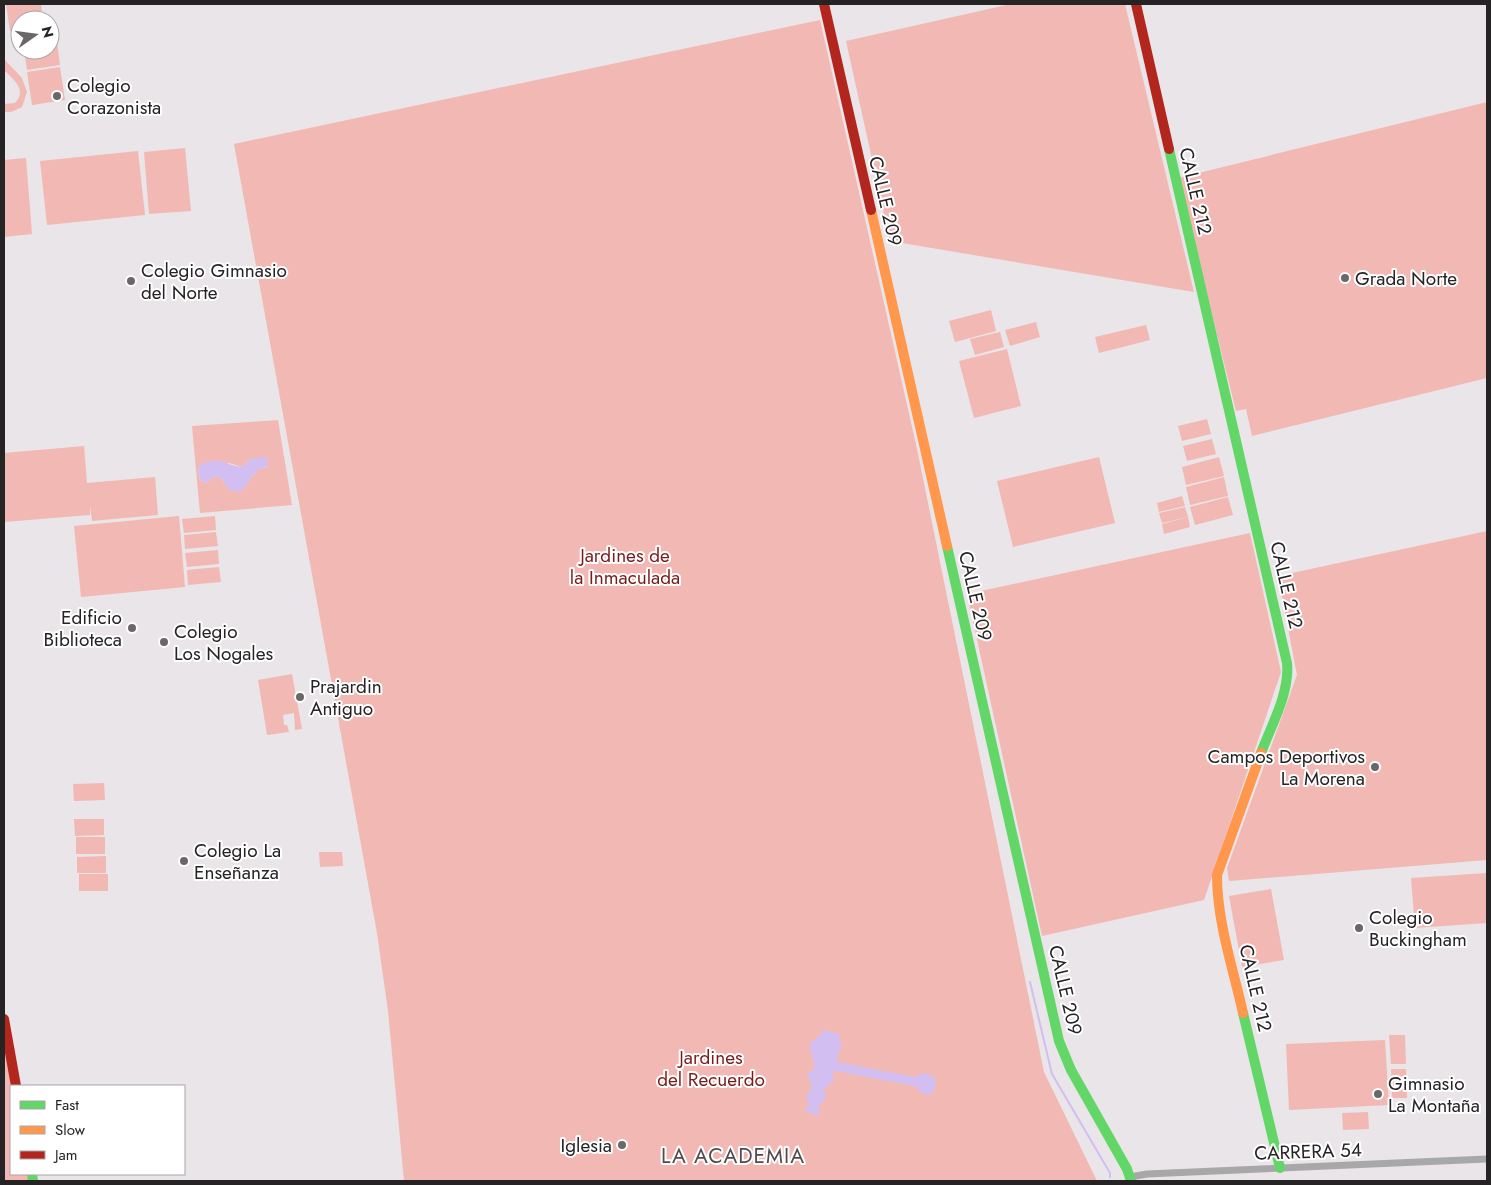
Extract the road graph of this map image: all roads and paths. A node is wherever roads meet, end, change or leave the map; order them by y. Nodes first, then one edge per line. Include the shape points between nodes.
1 (824, 4) edge
2 (1136, 4) edge
3 (4, 1019) edge
4 (16, 1085) edge
5 (1487, 1160) edge
6 (1280, 1168) junction
7 (1130, 1179) edge

1 - 7 street, CALLE 209 via 1059,1041 1071,1070
2 - 6 street, CALLE 212 via 1287,663 1285,687 1217,875 1223,928
3 - 4 street
5 - 6 street, CARRERA 54
6 - 7 street, CARRERA 54 via 1147,1174

